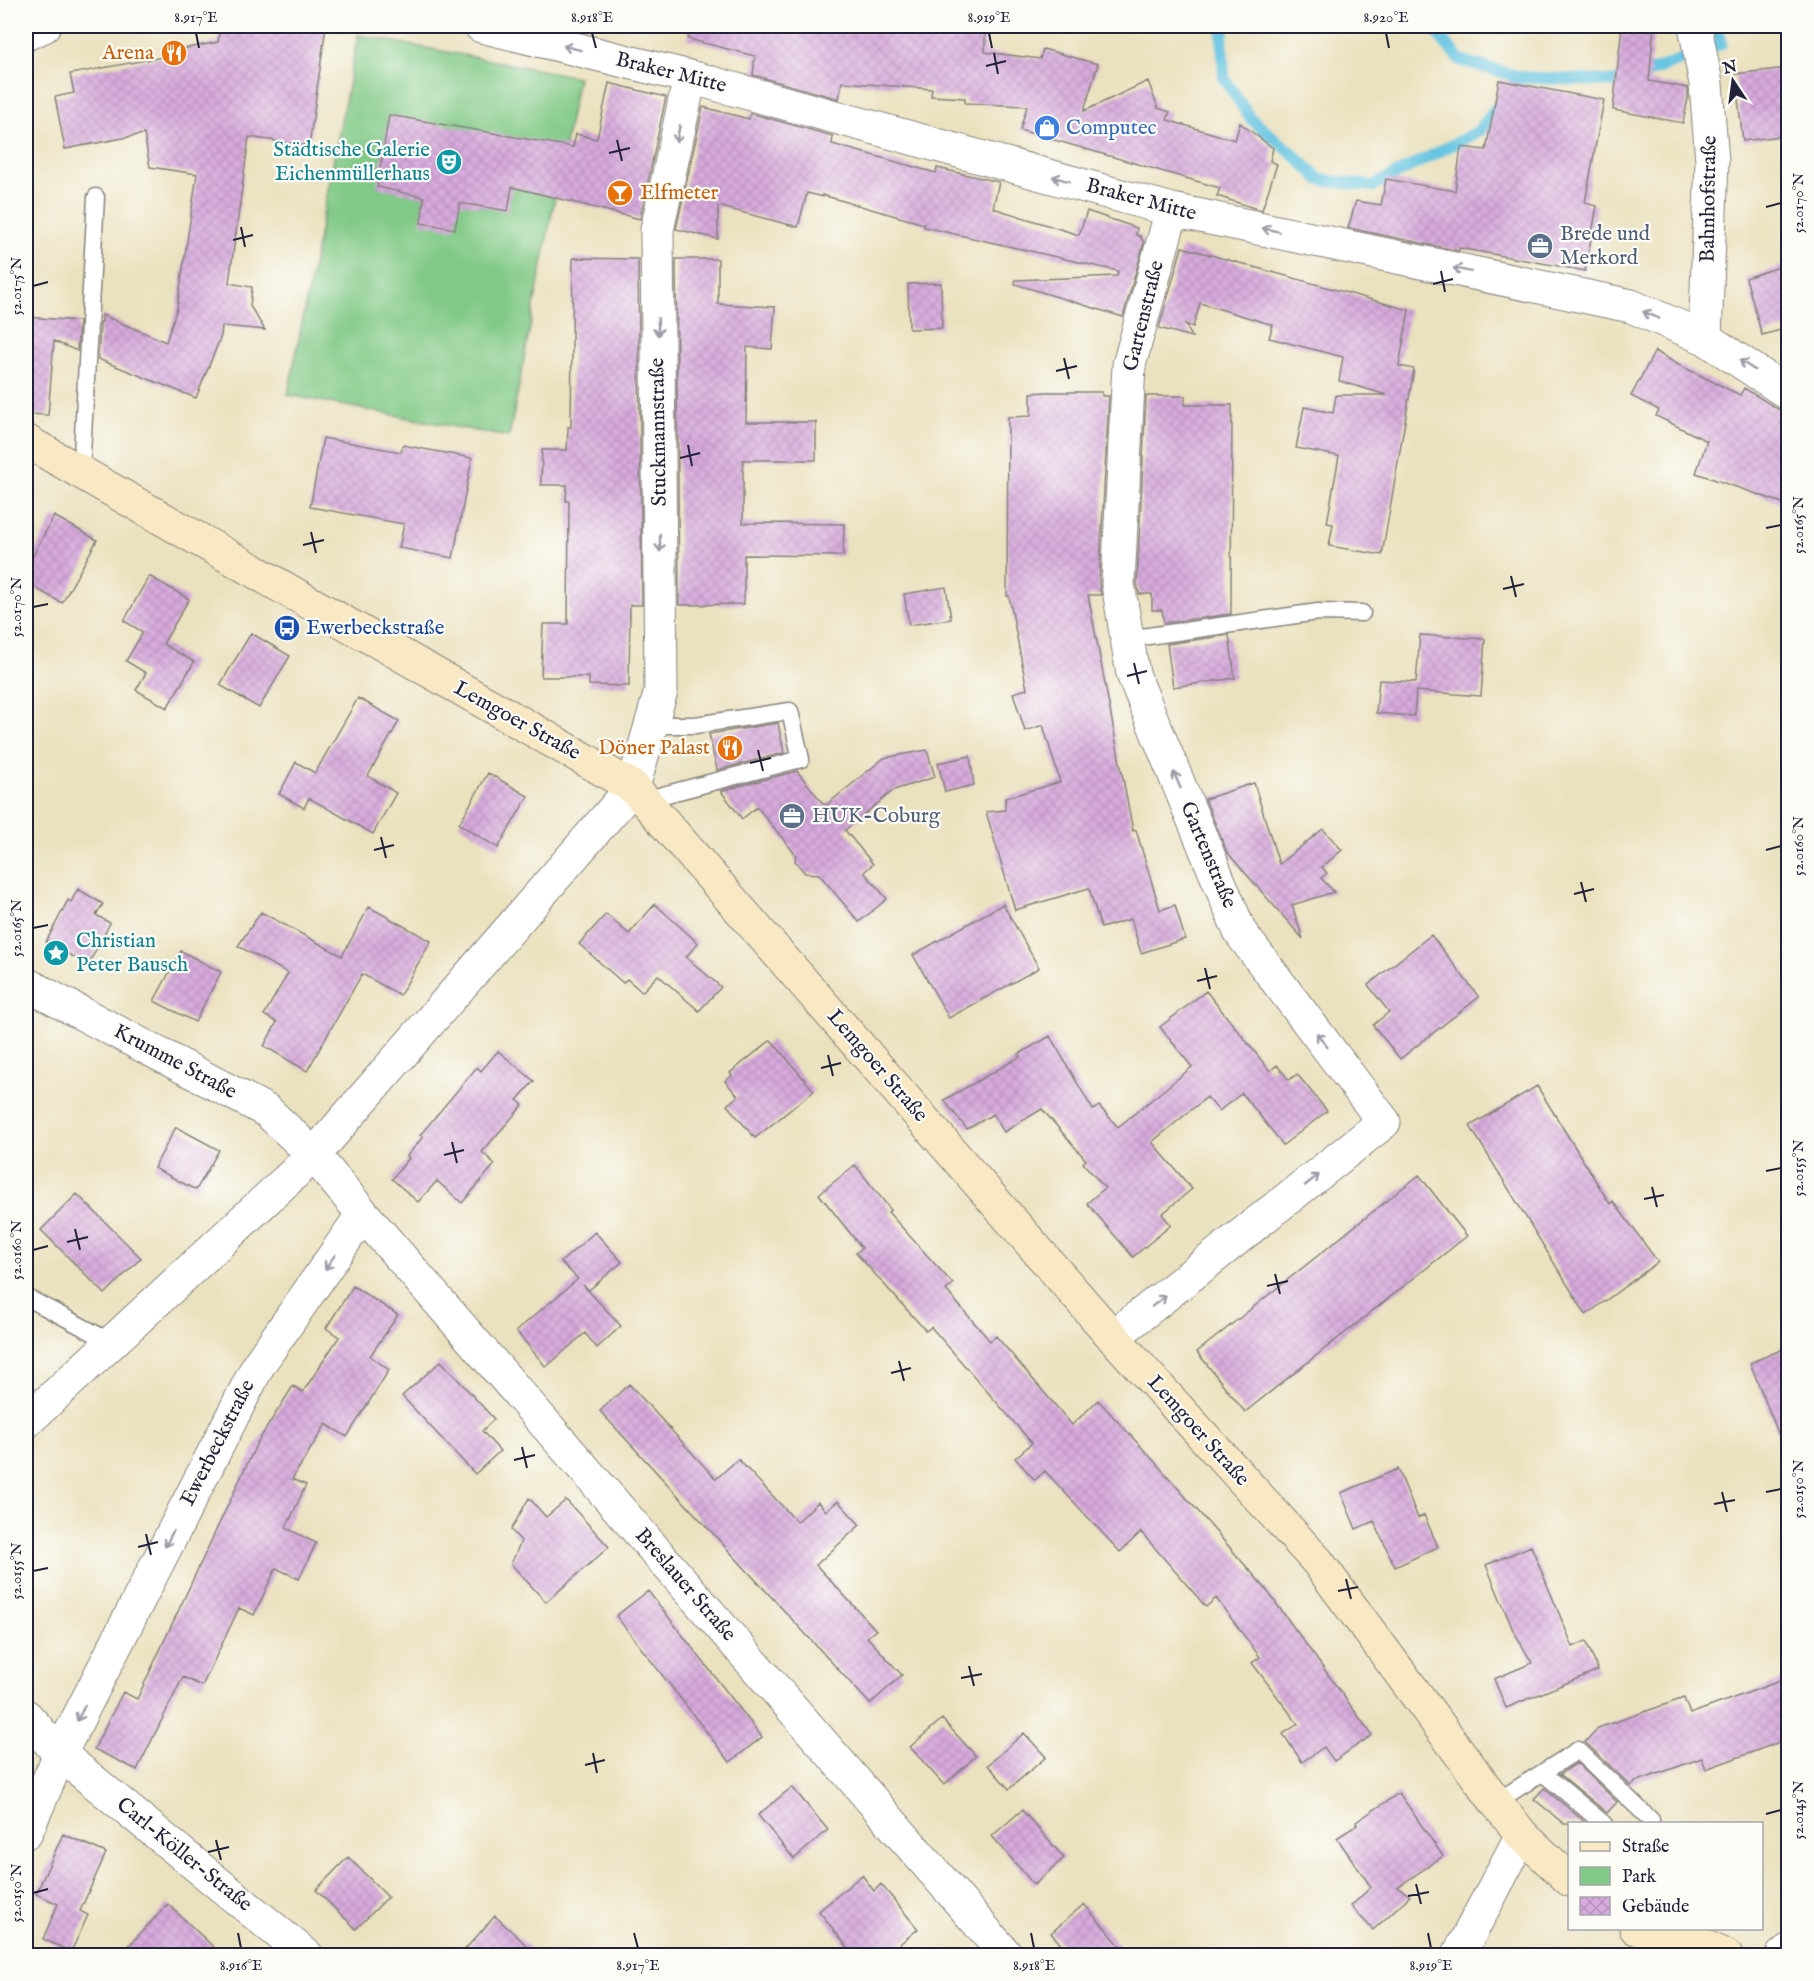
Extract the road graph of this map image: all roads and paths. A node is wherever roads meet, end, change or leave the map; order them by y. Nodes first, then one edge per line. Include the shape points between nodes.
1 (44, 26) edge
2 (481, 26) edge
3 (1695, 28) edge
4 (26, 34) edge
5 (690, 77) junction
6 (96, 197) dead end
7 (1172, 210) junction
8 (1705, 338) junction
9 (1788, 393) edge
10 (26, 441) edge
11 (81, 472) junction
12 (1362, 613) dead end
13 (1127, 639) junction
14 (651, 725) junction
15 (639, 793) junction
16 (26, 984) edge
17 (314, 1155) junction
18 (363, 1214) junction
19 (26, 1297) edge
20 (1113, 1337) junction
21 (111, 1342) junction
22 (26, 1422) edge
23 (26, 1716) edge
24 (60, 1754) junction
25 (1543, 1773) junction
26 (1496, 1802) junction
27 (1602, 1822) edge
28 (1650, 1822) edge
29 (26, 1832) edge
30 (1522, 1835) junction
31 (1568, 1879) edge
32 (1638, 1930) edge
33 (1690, 1935) edge
34 (1788, 1951) edge
35 (307, 1956) edge
36 (1007, 1956) edge
37 (1458, 1956) edge
38 (1726, 1956) edge
39 (1782, 1956) edge

1 - 4 street
5 -> 2 street, Braker Mitte
3 - 8 street, Bahnhofstraße via 1706,84 1713,161
7 -> 5 street, Braker Mitte
5 -> 14 street, Stuckmannstraße via 657,230 662,691
6 - 11 lane
8 -> 7 street, Braker Mitte via 1631,306
7 - 13 street, Gartenstraße via 1129,365 1118,584
9 -> 8 street, Braker Mitte
10 - 11 main road, Lemgoer Straße
11 - 15 main road, Lemgoer Straße
12 - 13 lane via 1318,612
20 -> 13 street, Gartenstraße via 1384,1122 1240,932 1132,674
14 - 15 street, Stuckmannstraße
14 - 15 lane via 695,725 790,711 801,759
15 - 17 street
15 - 20 main road, Lemgoer Straße
16 - 17 street, Krumme Straße via 267,1111
17 - 18 street
17 - 21 street
18 -> 24 street, Ewerbeckstraße via 259,1364
18 - 36 street, Breslauer Straße
19 - 21 lane
20 - 26 main road, Lemgoer Straße via 1317,1561
21 - 22 street
23 - 24 street
24 - 29 street, Ewerbeckstraße
24 - 35 street, Carl-Köller-Straße
25 - 26 lane
25 - 27 lane
25 - 28 lane via 1578,1750
26 - 30 main road, Lemgoer Straße
30 - 31 main road, Lemgoer Straße
30 - 37 street
32 - 33 main road via 1678,1946
33 - 38 main road
34 - 39 street

